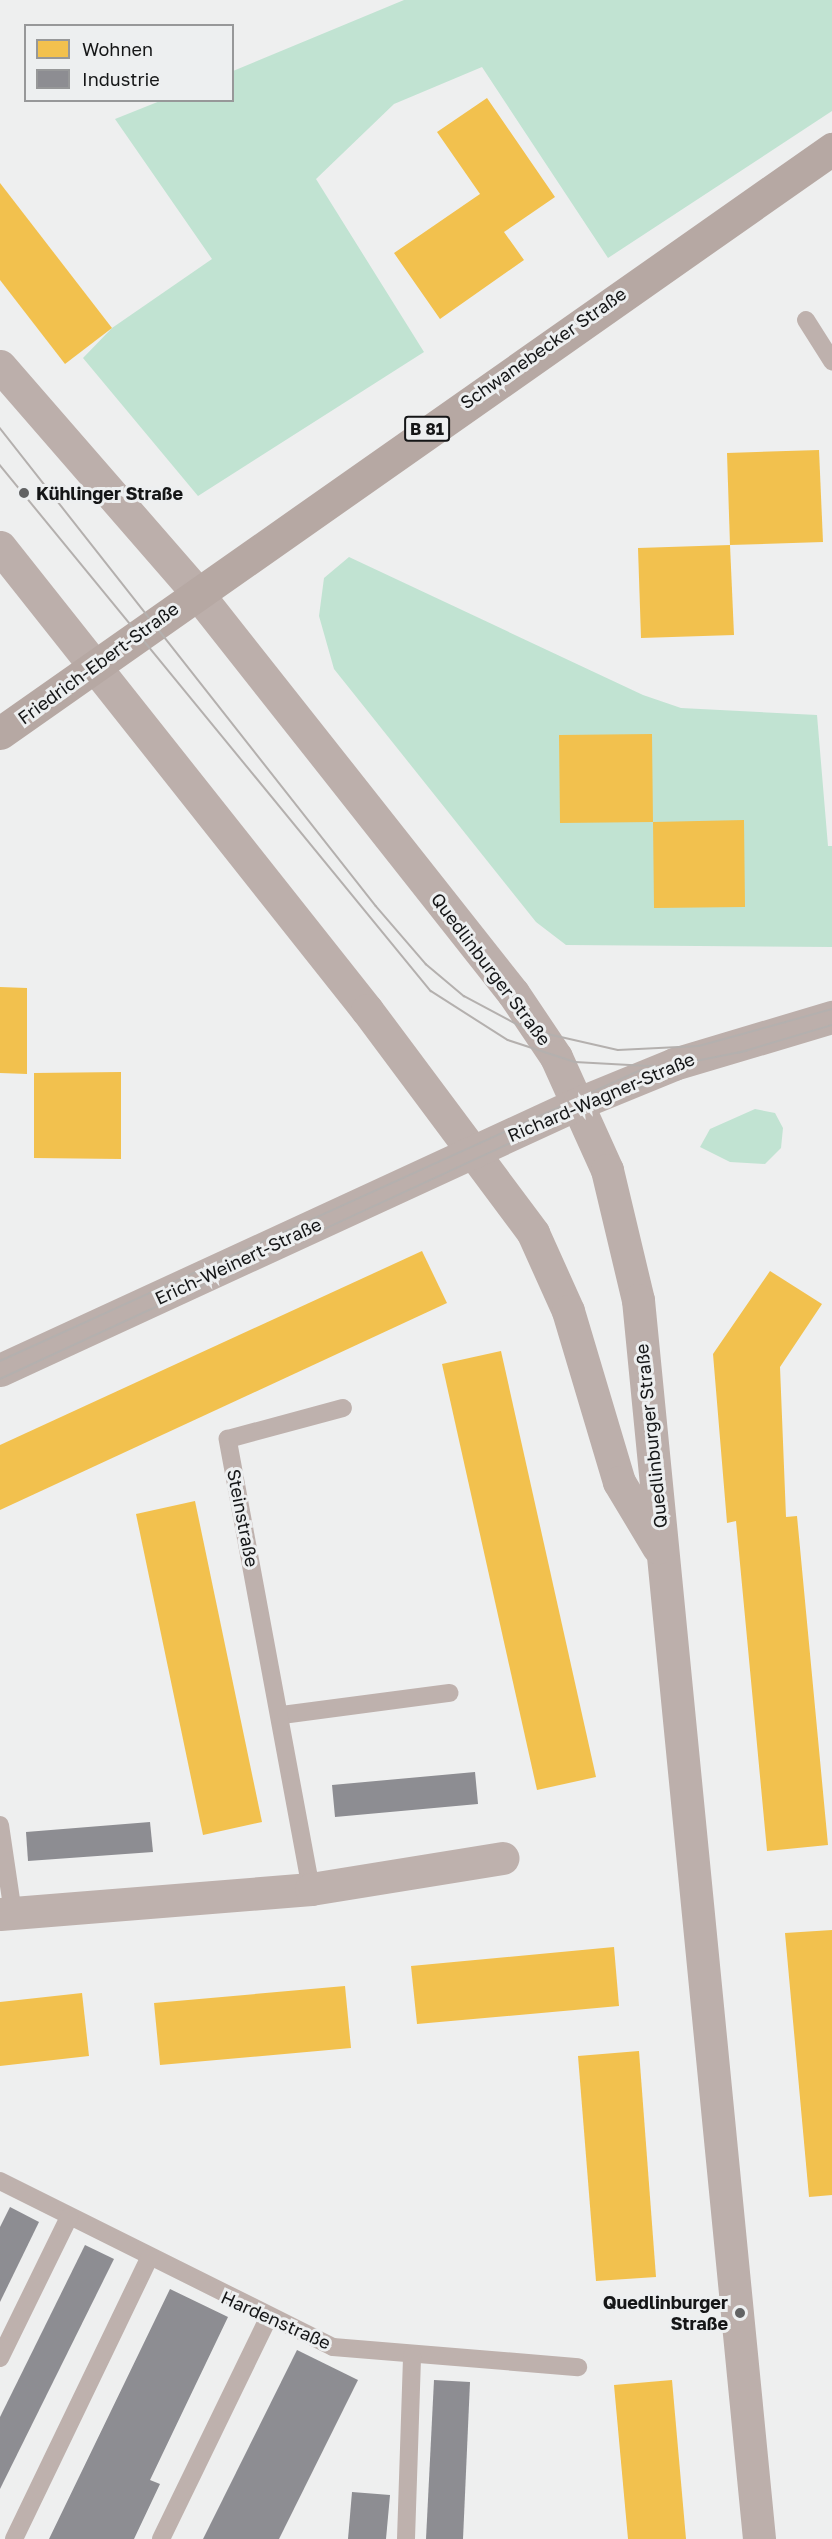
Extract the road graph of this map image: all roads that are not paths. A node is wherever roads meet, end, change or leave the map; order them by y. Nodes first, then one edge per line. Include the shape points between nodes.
1 (832, 149) edge
2 (806, 320) dead end
3 (832, 361) edge
4 (0, 366) edge
5 (0, 547) edge
6 (196, 593) junction
7 (95, 668) junction
8 (0, 733) edge
9 (832, 1017) edge
10 (579, 1103) junction
11 (476, 1150) junction
12 (0, 1370) edge
13 (343, 1408) dead end
14 (663, 1554) junction
15 (450, 1693) dead end
16 (282, 1715) junction
17 (0, 1825) edge
18 (503, 1858) dead end
19 (310, 1889) junction
20 (6, 1913) edge
21 (0, 2181) edge
22 (69, 2217) junction
23 (149, 2258) junction
24 (268, 2319) junction
25 (412, 2356) junction
26 (0, 2358) edge
27 (578, 2367) dead end
28 (14, 2539) edge
29 (161, 2539) edge
30 (406, 2539) edge
31 (759, 2539) edge

1 - 6 main road, Schwanebecker Straße / B 81
2 - 3 lane
4 - 6 main road
5 - 7 main road
6 - 7 main road, Friedrich-Ebert-Straße / B 81
6 - 10 main road, Quedlinburger Straße via 513,993 544,1035
7 - 8 main road, Friedrich-Ebert-Straße / B 81
7 - 11 main road, Quedlinburger Straße
9 - 10 main road, Richard-Wagner-Straße via 674,1064
10 - 11 main road, Richard-Wagner-Straße
10 - 14 main road, Quedlinburger Straße via 615,1194 631,1256
11 - 12 main road, Erich-Weinert-Straße
11 - 14 main road, Quedlinburger Straße via 533,1233 568,1311 619,1482
13 - 16 lane, Steinstraße via 228,1439
14 - 31 main road, Quedlinburger Straße
15 - 16 lane
16 - 19 lane, Steinstraße
17 - 20 lane
18 - 19 street
19 - 20 street
21 - 22 lane, Hardenstraße
22 - 23 lane, Hardenstraße
22 - 26 lane
23 - 24 lane, Hardenstraße
23 - 28 lane
24 - 25 lane, Hardenstraße via 333,2347
24 - 29 lane
25 - 27 lane, Hardenstraße
25 - 30 lane

